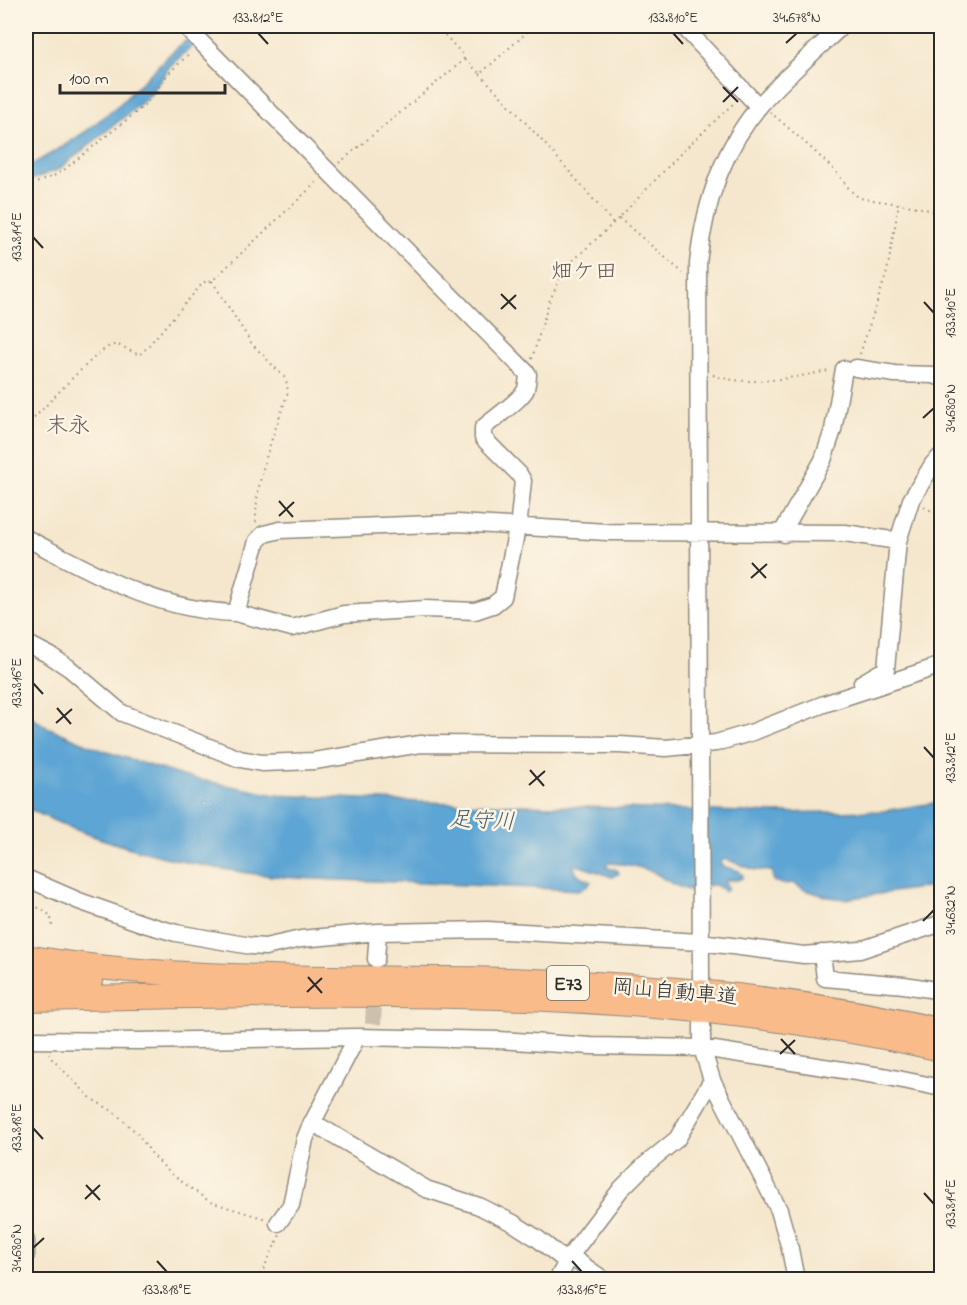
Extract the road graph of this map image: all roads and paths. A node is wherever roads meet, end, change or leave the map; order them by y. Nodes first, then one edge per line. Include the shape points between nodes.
1 (220, 26) edge
2 (437, 26) edge
3 (534, 26) edge
4 (683, 26) edge
5 (842, 26) edge
6 (195, 35) edge
7 (464, 60) junction
8 (480, 74) junction
9 (745, 93) junction
10 (760, 106) junction
11 (328, 171) junction
12 (26, 186) edge
13 (899, 203) junction
14 (942, 214) edge
15 (619, 218) junction
16 (614, 223) junction
17 (212, 281) junction
18 (699, 288) junction
19 (850, 368) junction
20 (699, 370) junction
21 (528, 374) junction
22 (942, 378) edge
23 (26, 427) edge
24 (942, 455) edge
25 (911, 500) junction
26 (942, 516) edge
27 (518, 527) junction
28 (698, 532) junction
29 (784, 534) junction
30 (261, 537) junction
31 (26, 538) edge
32 (898, 541) junction
33 (236, 613) junction
34 (26, 643) edge
35 (942, 665) edge
36 (824, 704) junction
37 (699, 748) junction
38 (26, 878) edge
39 (26, 904) edge
40 (942, 923) edge
41 (52, 927) dead end
42 (378, 932) junction
43 (700, 938) junction
44 (26, 941) edge
45 (822, 953) junction
46 (26, 957) edge
47 (376, 959) dead end
48 (190, 973) junction
49 (26, 975) edge
50 (701, 981) dead end
51 (942, 991) edge
52 (276, 995) junction
53 (26, 999) edge
54 (702, 1025) dead end
55 (942, 1031) edge
56 (368, 1033) junction
57 (26, 1040) edge
58 (44, 1041) junction
59 (702, 1048) junction
60 (942, 1049) edge
61 (712, 1080) junction
62 (942, 1088) edge
63 (312, 1122) junction
64 (278, 1223) junction
65 (26, 1240) edge
66 (26, 1255) edge
67 (568, 1259) junction
68 (258, 1280) edge
69 (557, 1280) edge
70 (604, 1280) edge
71 (795, 1280) edge

1 - 6 path
2 - 7 path
3 - 8 path
4 - 9 street
5 - 10 street
6 - 11 street
6 - 12 path via 139,110 65,169
7 - 8 path
7 - 11 path
8 - 16 path
9 - 10 street
9 - 15 path
10 - 13 path via 819,155 853,194
10 - 18 street via 732,147 711,192 700,239
11 - 17 path
11 - 21 street
13 - 14 path
13 - 19 path via 886,272
15 - 16 path
15 - 18 path
16 - 21 path via 565,268 549,302
17 - 23 path via 201,285 143,352 139,355 117,345 108,347
17 - 30 path via 252,344 288,384 259,488 257,530
18 - 20 street
19 - 20 path via 736,381
19 - 22 street
19 - 29 street via 823,460
20 - 28 street
21 - 27 street via 526,391 483,428 483,438 523,481
24 - 25 street
25 - 26 path
25 - 32 street
27 - 28 street
27 - 30 street via 429,523 280,530
27 - 33 street via 503,597 485,609 344,614 292,628
28 - 29 street
28 - 37 street
29 - 32 street via 844,533
30 - 33 street
31 - 33 street via 150,598 193,609
32 - 36 street via 886,669
34 - 37 street via 69,668 123,713 250,761 314,761 421,744
35 - 36 street
36 - 37 street
37 - 43 street
38 - 42 street via 144,924 251,946
39 - 41 path via 47,912
40 - 45 street via 867,948
42 - 43 street via 488,930
42 - 47 street
43 - 45 street via 804,955
43 - 50 street
44 - 48 highway via 84,958
45 - 51 street via 825,978
46 - 48 highway
48 - 55 highway, 岡山自動車道 / E73 via 510,980 677,990 806,1005
49 - 52 highway
52 - 53 highway
52 - 60 highway, 岡山自動車道 / E73 via 511,997 673,1007 801,1023
54 - 59 street
56 - 58 street
56 - 59 street
56 - 63 street
57 - 58 street
58 - 64 path via 51,1058 92,1099 137,1133 170,1173 210,1202
59 - 61 street
59 - 62 street
61 - 67 street via 677,1139 628,1181
61 - 71 street via 778,1210
63 - 64 street via 291,1205
63 - 67 street via 426,1189 513,1222
64 - 68 path via 281,1233
65 - 66 street
67 - 69 street
67 - 70 street

